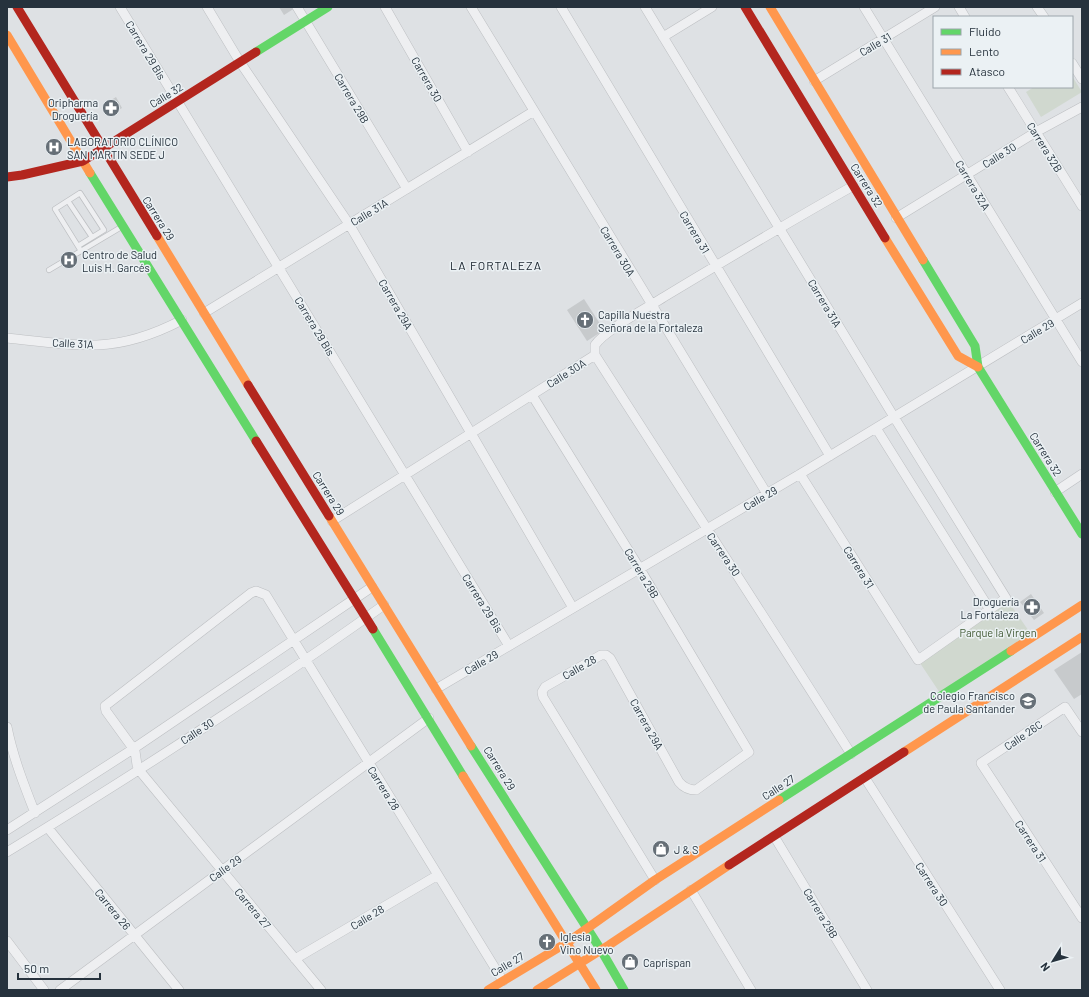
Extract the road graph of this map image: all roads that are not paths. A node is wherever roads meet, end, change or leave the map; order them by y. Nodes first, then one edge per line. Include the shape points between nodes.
1 (17, 7) edge
2 (120, 7) edge
3 (207, 7) edge
4 (297, 7) edge
5 (328, 7) edge
6 (385, 7) edge
7 (471, 7) edge
8 (561, 7) edge
9 (645, 7) edge
10 (712, 7) edge
11 (745, 7) edge
12 (770, 7) edge
13 (864, 7) edge
14 (935, 7) edge
15 (959, 7) edge
16 (1037, 7) edge
17 (964, 16) edge
18 (1043, 16) edge
19 (306, 21) junction
20 (7, 35) edge
21 (664, 37) junction
22 (884, 39) junction
23 (240, 62) junction
24 (1073, 65) edge
25 (1082, 79) edge
26 (814, 81) junction
27 (1009, 88) edge
28 (178, 102) junction
29 (1082, 107) edge
30 (534, 111) junction
31 (1036, 132) junction
32 (103, 149) junction
33 (468, 152) junction
34 (84, 161) junction
35 (967, 175) junction
36 (7, 177) edge
37 (853, 186) junction
38 (408, 189) junction
39 (68, 201) junction
40 (1082, 206) edge
41 (896, 218) junction
42 (349, 224) junction
43 (124, 226) junction
44 (779, 228) junction
45 (92, 237) junction
46 (78, 246) junction
47 (81, 251) junction
48 (716, 266) junction
49 (279, 267) junction
50 (49, 270) dead end
51 (1082, 303) edge
52 (651, 305) junction
53 (204, 313) junction
54 (182, 320) junction
55 (1055, 320) junction
56 (7, 338) edge
57 (595, 355) junction
58 (1082, 362) edge
59 (978, 367) junction
60 (532, 395) junction
61 (894, 417) junction
62 (876, 428) junction
63 (472, 433) junction
64 (830, 456) junction
65 (800, 474) junction
66 (1082, 474) edge
67 (404, 476) junction
68 (1055, 492) junction
69 (767, 494) junction
70 (332, 521) junction
71 (707, 529) junction
72 (1082, 534) edge
73 (640, 569) junction
74 (372, 587) junction
75 (355, 599) junction
76 (384, 605) junction
77 (1082, 605) edge
78 (573, 608) junction
79 (990, 610) junction
80 (367, 618) junction
81 (1082, 637) edge
82 (294, 641) junction
83 (509, 646) junction
84 (601, 655) joint
85 (306, 660) junction
86 (436, 689) junction
87 (429, 718) junction
88 (7, 727) edge
89 (1082, 732) edge
90 (133, 749) junction
91 (851, 754) junction
92 (369, 763) junction
93 (981, 763) joint
94 (139, 770) junction
95 (865, 778) junction
96 (696, 790) joint
97 (35, 813) junction
98 (48, 828) junction
99 (7, 830) edge
100 (774, 836) junction
101 (7, 852) edge
102 (222, 870) junction
103 (438, 875) junction
104 (655, 880) junction
105 (691, 890) junction
106 (1082, 918) edge
107 (587, 929) junction
108 (134, 935) junction
109 (7, 942) edge
110 (568, 942) junction
111 (601, 950) junction
112 (295, 959) junction
113 (581, 963) junction
114 (503, 981) junction
115 (44, 990) edge
116 (60, 990) edge
117 (180, 990) edge
118 (321, 990) edge
119 (488, 990) edge
120 (537, 990) edge
121 (596, 990) edge
122 (624, 990) edge
123 (751, 990) edge
124 (867, 990) edge
125 (1000, 990) edge

1 - 32 street, Carrera 29
2 - 28 street, Carrera 29 Bis
3 - 23 street, Carrera 29A
4 - 19 street, Carrera 29B
5 - 19 street, Calle 32
6 - 33 street, Carrera 30
7 - 30 street, Carrera 30A
8 - 48 street, Carrera 31
9 - 21 street, Carrera 31A
10 - 21 street
11 - 37 street, Carrera 32
12 - 26 street, Carrera 32
13 - 22 street, Carrera 32A
14 - 22 street, Calle 31
15 - 17 street
16 - 18 street
19 - 23 street, Calle 32
19 - 38 street, Carrera 29B
20 - 34 street
21 - 44 street, Carrera 31A
22 - 26 street, Calle 31
22 - 35 street, Carrera 32A
23 - 28 street, Calle 32
23 - 42 street, Carrera 29A
24 - 25 street
26 - 41 street, Carrera 32
27 - 31 street, Carrera 32B
28 - 32 street, Calle 32
28 - 49 street, Carrera 29 Bis
29 - 31 street, Calle 30
30 - 33 street, Calle 31A
30 - 52 street, Carrera 30A
31 - 35 street, Calle 30
31 - 40 street, Carrera 32B
32 - 34 street, Calle 32
32 - 53 street, Carrera 29
33 - 38 street, Calle 31A
34 - 36 street, Calle 32
34 - 43 street
35 - 41 street, Calle 30
35 - 55 street, Carrera 32A
37 - 44 street, Calle 30A
37 - 59 street, Carrera 32 via 958,356
38 - 42 street, Calle 31A
39 - 45 lane
39 - 45 lane via 80,193 104,230
39 - 46 lane via 55,209
41 - 59 street, Carrera 32 via 975,346
42 - 49 street, Calle 31A
42 - 63 street, Carrera 29A
43 - 47 lane
43 - 54 street
44 - 48 street, Calle 30A
44 - 61 street, Carrera 31A
45 - 46 lane
46 - 47 lane
47 - 50 lane
48 - 52 street, Calle 30A
48 - 64 street, Carrera 31
49 - 53 street, Calle 31A
49 - 67 street, Carrera 29 Bis
51 - 55 street, Calle 29
52 - 57 street, Calle 30A via 603,336 595,345
52 - 69 street, Carrera 30A
53 - 70 street, Carrera 29
54 - 56 street, Calle 31A via 147,334 114,343 77,345
54 - 75 street
55 - 58 street, Carrera 32A
55 - 59 street, Calle 29
57 - 60 street, Calle 30A
57 - 71 street, Carrera 30
59 - 61 street, Calle 29
59 - 68 street, Carrera 32
60 - 63 street, Calle 30A
60 - 73 street, Carrera 29B
61 - 62 street, Calle 29
61 - 79 street, Carrera 31A via 1006,598
62 - 64 street, Calle 29
62 - 79 street
63 - 67 street, Calle 30A
63 - 78 street, Carrera 29A
64 - 65 street, Calle 29
65 - 69 street, Calle 29
65 - 79 street, Carrera 31 via 918,660
66 - 68 street
67 - 70 street, Calle 30A
67 - 83 street, Carrera 29 Bis
68 - 72 street, Carrera 32
69 - 71 street, Calle 29
70 - 74 street, Carrera 29
71 - 73 street, Calle 29
71 - 91 street, Carrera 30
73 - 78 street, Calle 29
73 - 96 street, Carrera 29B via 749,752
74 - 75 street, Calle 30
74 - 76 street, Carrera 29
75 - 80 street
75 - 82 street, Calle 30
76 - 80 street, Calle 30
76 - 86 street, Carrera 29
77 - 91 street, Calle 27
78 - 83 street, Calle 29
80 - 85 street, Calle 30
80 - 87 street
81 - 95 street
82 - 85 street, Carrera 28
82 - 90 street, Calle 30
82 - 90 street, Carrera 28 via 266,595 256,591 251,593 105,706
83 - 86 street, Calle 29
84 - 96 street, Carrera 29A via 610,658 679,782 690,790
84 - 104 street, Calle 28 via 545,687 543,697
85 - 92 street, Carrera 28
85 - 94 street, Calle 30
86 - 107 street, Carrera 29
87 - 92 street, Calle 29
87 - 110 street
88 - 97 street via 11,747
89 - 93 street, Calle 26C via 1065,707
90 - 94 street
90 - 97 street, Calle 30
91 - 104 street, Calle 27
92 - 102 street, Calle 29
92 - 103 street, Carrera 28
93 - 106 street, Carrera 31
94 - 98 street, Calle 30
94 - 102 street, Carrera 27
95 - 100 street
95 - 125 street, Carrera 30
97 - 99 street, Calle 30
98 - 101 street, Calle 30
98 - 108 street, Carrera 26
100 - 105 street
100 - 124 street, Carrera 29B
102 - 108 street, Calle 29
102 - 112 street, Carrera 27
103 - 112 street, Calle 28
103 - 114 street, Carrera 28
104 - 107 street, Calle 27
105 - 111 street
105 - 123 street
107 - 110 street, Calle 27
107 - 111 street, Carrera 29
108 - 116 street, Calle 29
108 - 117 street, Carrera 26
109 - 115 street
110 - 113 street
110 - 114 street, Calle 27
111 - 113 street
111 - 122 street, Carrera 29
112 - 118 street, Carrera 27
113 - 120 street
113 - 121 street
114 - 119 street, Calle 27

